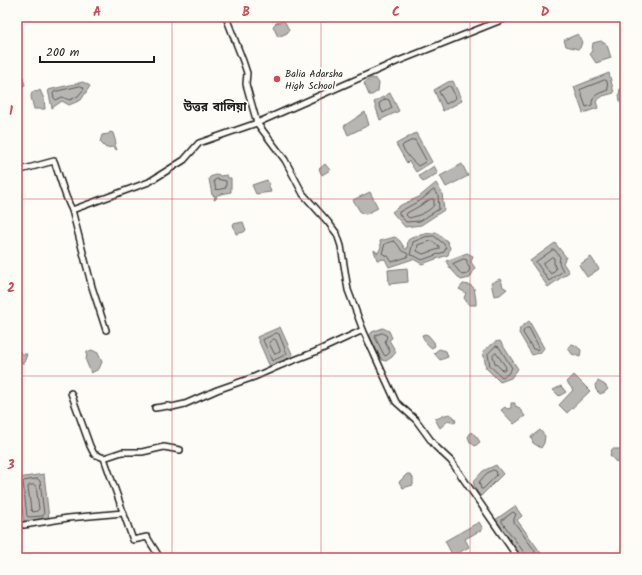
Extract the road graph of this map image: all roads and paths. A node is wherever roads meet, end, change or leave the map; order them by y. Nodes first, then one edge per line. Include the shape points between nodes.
1 (226, 17) edge
2 (509, 17) edge
3 (257, 123) junction
4 (17, 171) edge
5 (72, 210) junction
6 (106, 330) dead end
7 (363, 330) junction
8 (71, 393) dead end
9 (155, 408) dead end
10 (180, 450) dead end
11 (104, 458) junction
12 (123, 513) junction
13 (24, 525) dead end
14 (160, 558) edge
15 (518, 558) edge

1 - 3 street via 244,61 246,84
2 - 3 street via 396,62
3 - 5 street via 199,143 184,160 145,184
3 - 7 street via 285,160 303,194 337,234 348,290
4 - 5 street via 54,161 66,200
5 - 6 street
7 - 9 street via 185,404
7 - 15 street via 396,402 416,420 435,446 451,461
8 - 11 street via 94,454
10 - 11 street via 164,447 142,452 122,452
11 - 12 street
12 - 13 street
12 - 14 street via 133,540 147,538

